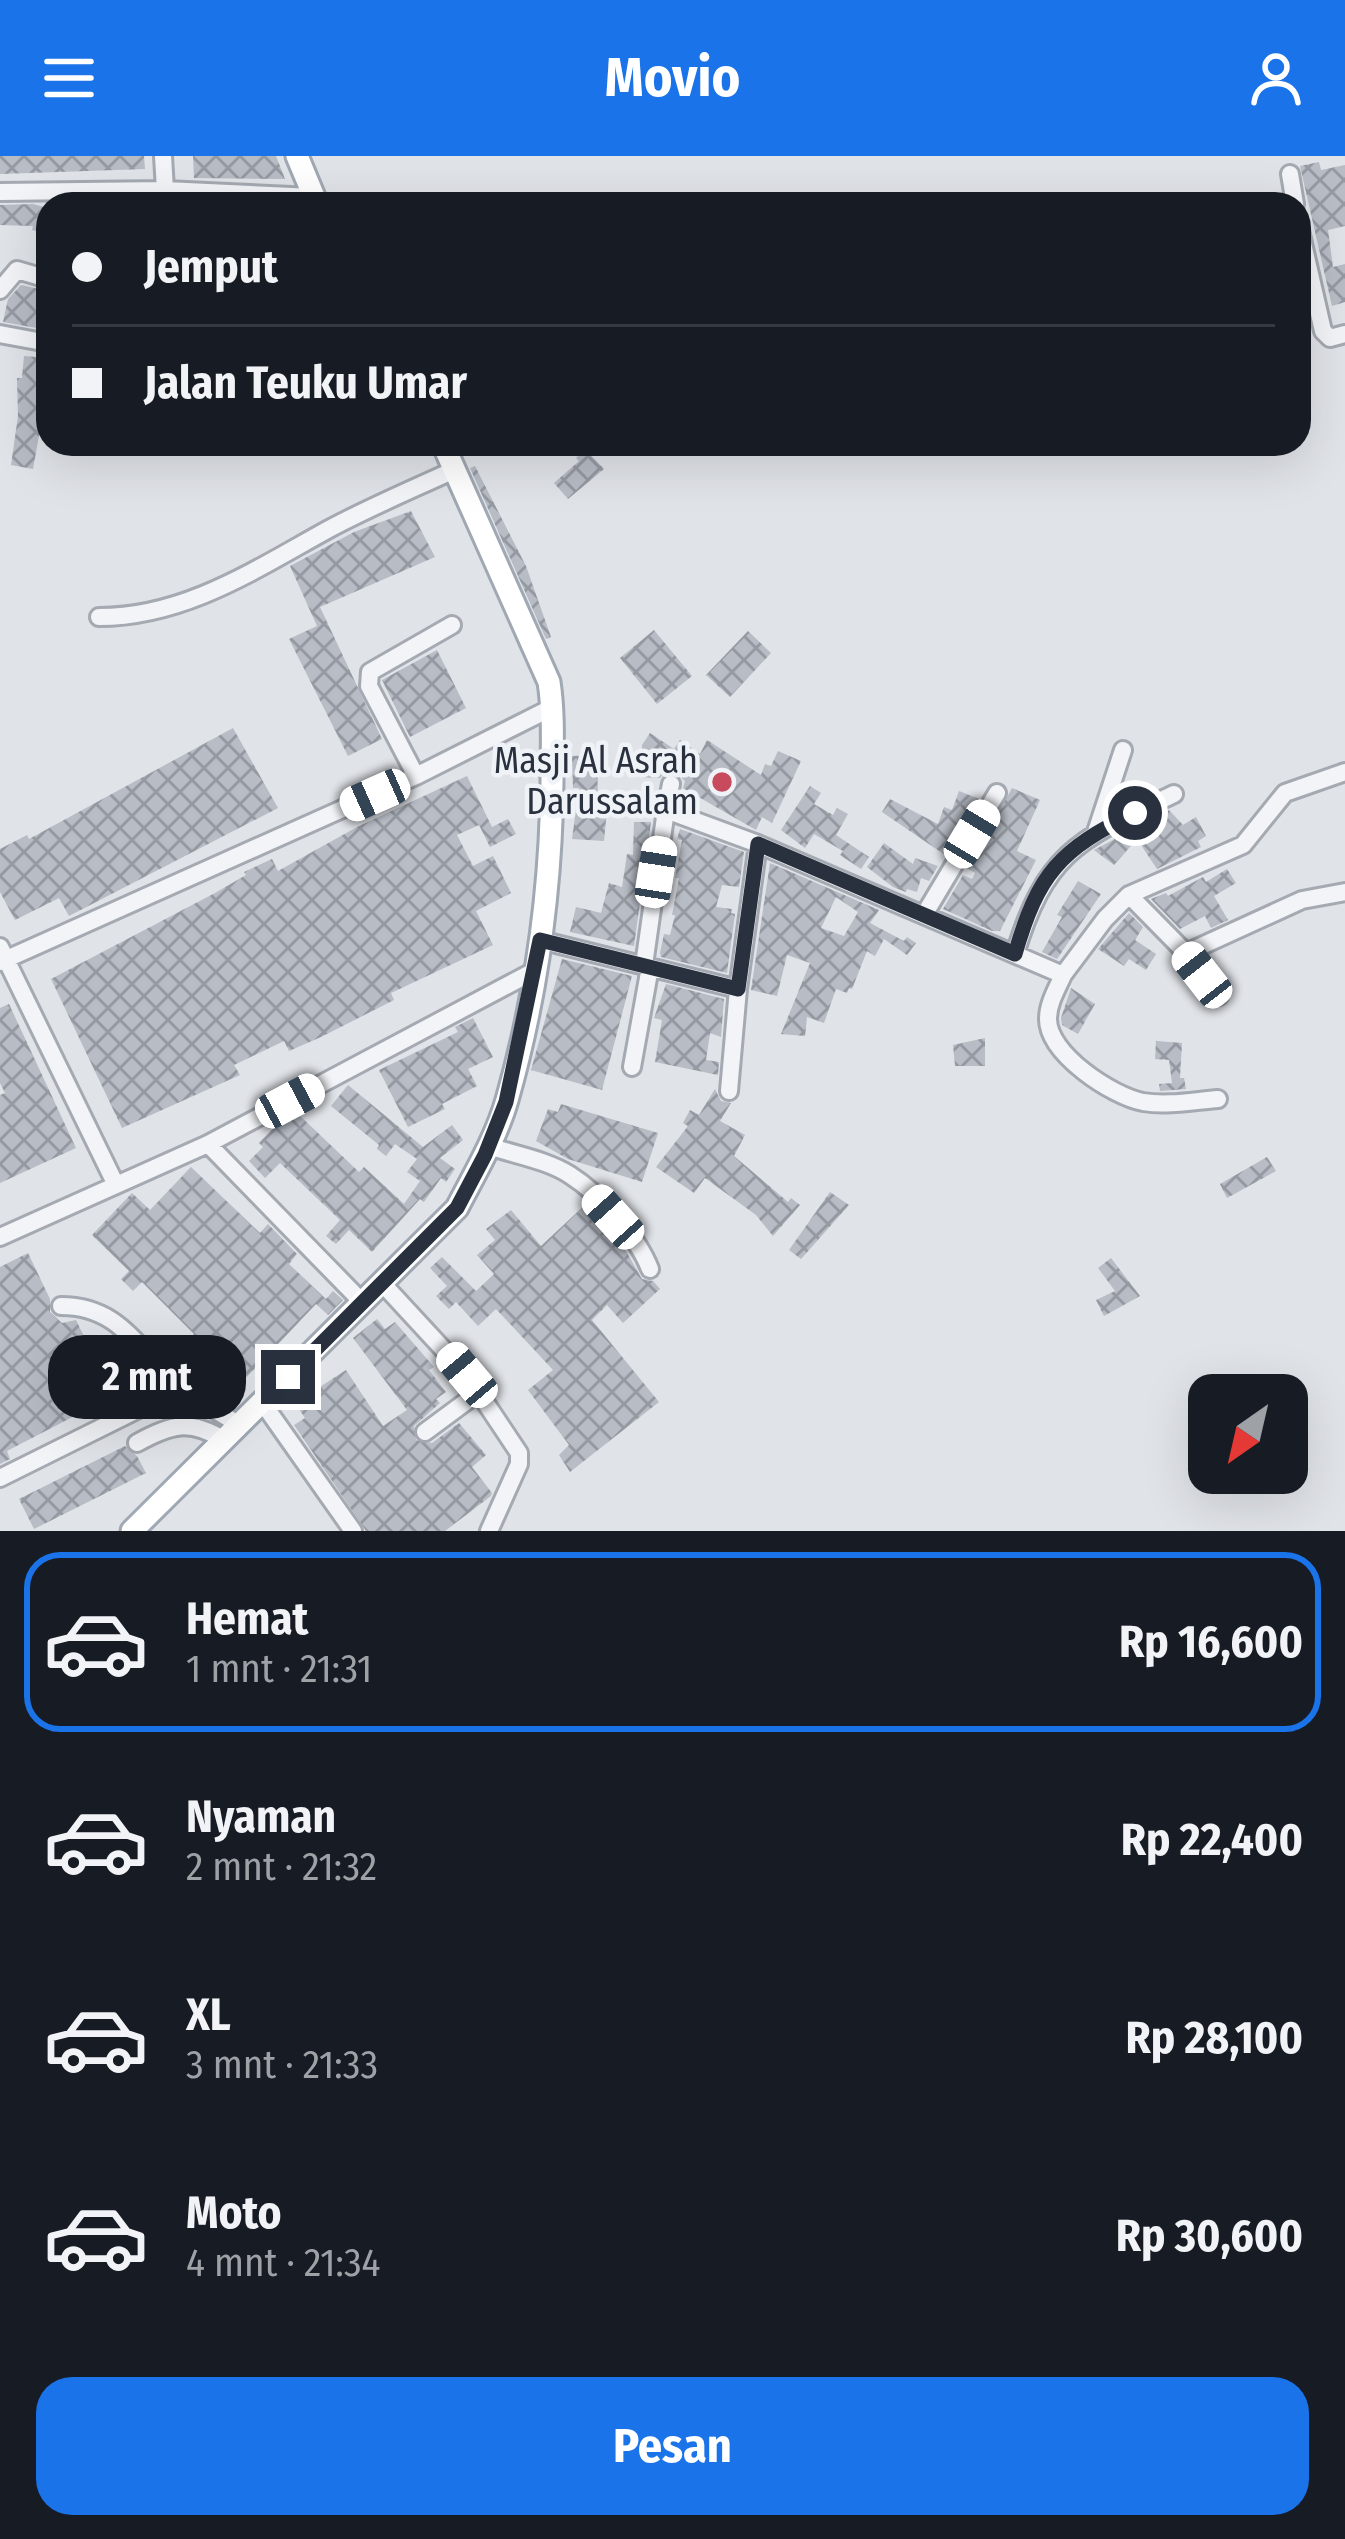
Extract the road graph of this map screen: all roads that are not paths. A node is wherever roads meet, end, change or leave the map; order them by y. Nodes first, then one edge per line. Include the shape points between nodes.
1 (164, 156) edge
2 (297, 156) edge
3 (1290, 174) dead end
4 (0, 192) edge
5 (163, 192) edge
6 (312, 192) edge
7 (1293, 192) edge
8 (36, 193) edge
9 (36, 276) edge
10 (1311, 278) edge
11 (0, 290) edge
12 (0, 320) edge
13 (0, 334) edge
14 (1345, 334) edge
15 (36, 342) edge
16 (448, 456) edge
17 (454, 470) junction
18 (99, 617) dead end
19 (452, 625) dead end
20 (553, 707) junction
21 (1123, 750) dead end
22 (1345, 772) edge
23 (416, 776) junction
24 (671, 784) dead end
25 (997, 793) dead end
26 (1174, 794) dead end
27 (666, 810) junction
28 (1096, 832) junction
29 (758, 844) junction
30 (1345, 892) edge
31 (1129, 896) junction
32 (924, 915) junction
33 (540, 940) junction
34 (1186, 953) junction
35 (1015, 954) junction
36 (2, 956) edge
37 (647, 966) junction
38 (536, 970) junction
39 (1063, 975) junction
40 (738, 989) junction
41 (1219, 996) dead end
42 (632, 1067) dead end
43 (729, 1090) dead end
44 (1218, 1100) dead end
45 (208, 1144) junction
46 (489, 1146) junction
47 (116, 1185) junction
48 (0, 1237) edge
49 (650, 1269) dead end
50 (382, 1283) junction
51 (363, 1303) junction
52 (61, 1306) dead end
53 (181, 1388) junction
54 (479, 1393) junction
55 (262, 1402) junction
56 (425, 1432) dead end
57 (232, 1433) junction
58 (137, 1443) dead end
59 (0, 1478) edge
60 (132, 1531) edge
61 (353, 1531) edge
62 (489, 1531) edge

1 - 5 street
2 - 6 main road
3 - 7 street
4 - 8 street
9 - 11 street via 17,270
10 - 14 street via 1323,331
12 - 13 street
13 - 15 street
16 - 17 main road
17 - 18 street via 211,592 154,611
17 - 20 main road
19 - 23 street via 370,672 369,686
20 - 23 street
20 - 33 main road
21 - 28 street
22 - 31 street via 1285,793 1243,845
23 - 36 street
24 - 27 street
25 - 32 street
26 - 28 street
27 - 29 street
27 - 37 street
28 - 35 street via 1054,866 1028,909
29 - 32 street
29 - 40 street
30 - 34 street via 1302,900
31 - 34 street
31 - 39 street
32 - 35 street
33 - 37 street
33 - 38 main road
34 - 41 street
35 - 39 street
36 - 47 street
37 - 40 street
37 - 42 street
38 - 45 street
38 - 46 main road
39 - 44 street via 1047,1024 1085,1073 1142,1102
40 - 43 street
45 - 47 street
45 - 51 street
46 - 49 street via 568,1173 631,1237
46 - 50 main road via 457,1208
47 - 48 street
50 - 51 main road
50 - 54 street
51 - 55 main road
52 - 53 street via 86,1306 111,1319
53 - 57 street
53 - 59 street
54 - 56 street
54 - 62 street via 520,1457
55 - 57 main road
55 - 61 street
57 - 58 street via 178,1424
57 - 60 main road

